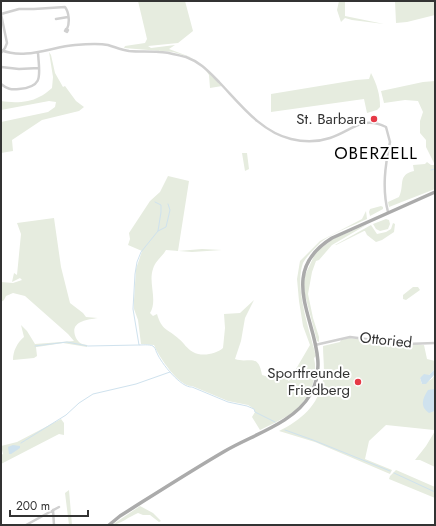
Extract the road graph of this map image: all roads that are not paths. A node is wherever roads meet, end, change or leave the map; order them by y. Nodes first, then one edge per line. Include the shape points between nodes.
1 (1, 14) edge
2 (68, 17) junction
3 (56, 19) dead end
4 (67, 30) dead end
5 (2, 51) edge
6 (38, 52) junction
7 (1, 67) edge
8 (39, 68) junction
9 (1, 85) edge
10 (435, 192) edge
11 (388, 212) junction
12 (435, 343) edge
13 (316, 345) junction
14 (59, 507) dead end
15 (53, 510) junction
16 (26, 525) edge
17 (54, 525) edge
18 (109, 525) edge

1 - 2 street via 19,9 34,10 62,6 66,7
1 - 5 street via 7,43
2 - 3 street
2 - 4 street
5 - 6 street
6 - 8 street
6 - 11 street via 99,44 129,51 169,53 194,60 257,121 271,131 294,140 329,139 366,122 386,127 390,142 384,181
7 - 8 street
8 - 9 street via 38,81 30,88 11,90
10 - 11 main road
11 - 13 main road via 332,238 318,247 308,259 302,285
12 - 13 street, Ottoried via 406,344 356,337
13 - 18 main road via 317,377 311,394 293,415 226,450
14 - 15 street
15 - 16 street
15 - 17 street

